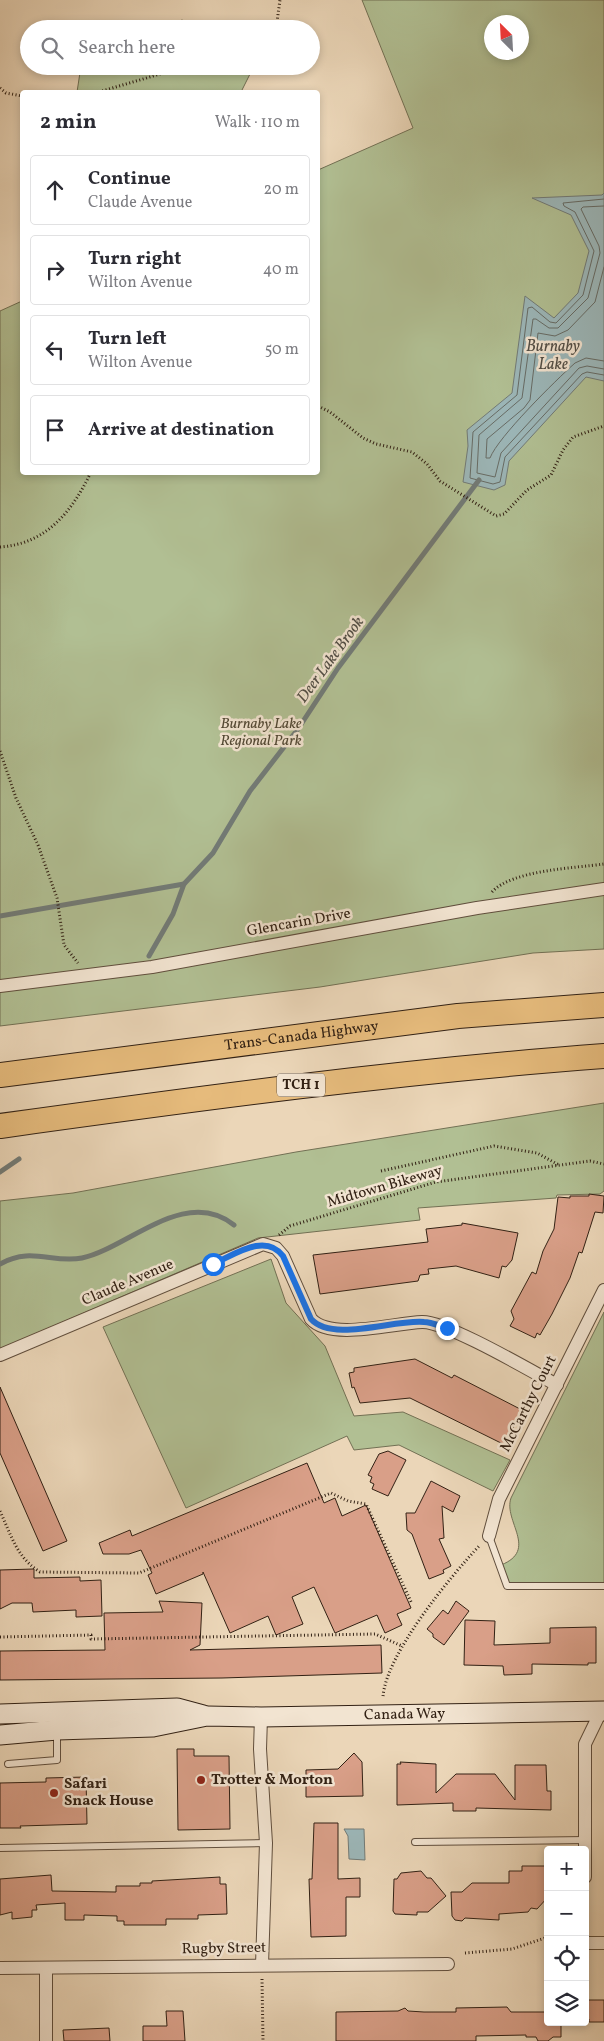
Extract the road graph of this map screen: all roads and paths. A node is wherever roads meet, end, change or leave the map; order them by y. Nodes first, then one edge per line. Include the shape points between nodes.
1 (280, 0) edge
2 (277, 20) edge
3 (157, 75) edge
4 (0, 88) edge
5 (106, 90) edge
6 (20, 96) edge
7 (320, 407) edge
8 (604, 426) edge
9 (88, 475) edge
10 (0, 547) edge
11 (0, 751) edge
12 (604, 864) edge
13 (604, 889) edge
14 (477, 908) junction
15 (87, 975) junction
16 (0, 986) edge
17 (604, 1005) edge
18 (604, 1056) edge
19 (0, 1075) edge
20 (0, 1126) edge
21 (604, 1164) edge
22 (560, 1165) junction
23 (381, 1171) dead end
24 (269, 1245) junction
25 (604, 1290) edge
26 (0, 1355) edge
27 (556, 1385) junction
28 (0, 1511) edge
29 (489, 1536) junction
30 (604, 1586) edge
31 (412, 1604) dead end
32 (0, 1637) edge
33 (402, 1646) junction
34 (383, 1696) dead end
35 (602, 1711) edge
36 (0, 1714) edge
37 (207, 1716) junction
38 (261, 1718) junction
39 (57, 1730) junction
40 (0, 1735) edge
41 (8, 1764) dead end
42 (586, 1840) junction
43 (415, 1842) dead end
44 (266, 1843) junction
45 (586, 1846) edge
46 (0, 1848) edge
47 (544, 1938) edge
48 (589, 1943) edge
49 (604, 1943) edge
50 (465, 1953) dead end
51 (448, 1964) dead end
52 (262, 1965) junction
53 (0, 1968) edge
54 (46, 1969) junction
55 (46, 2041) edge
56 (263, 2041) edge

1 - 2 path
3 - 5 path
4 - 6 path via 6,93
7 - 8 path via 363,438 376,444 407,449 427,464 440,481 496,516 504,514 527,490 551,475 573,437
9 - 10 path via 63,519 50,530 32,541
11 - 15 path via 57,898 64,945
12 - 14 path via 529,875 505,883
13 - 14 street, Glencarin Drive
14 - 15 street, Glencarin Drive via 152,967
15 - 16 street, Glencarin Drive
17 - 19 highway, Trans-Canada Highway via 448,1017
18 - 20 highway, TCH 1 via 468,1066 318,1083
21 - 22 path, Midtown Bikeway via 590,1161
22 - 23 path via 537,1153 494,1146
22 - 24 path, Midtown Bikeway via 436,1182 290,1226
24 - 26 street, Claude Avenue via 257,1246
24 - 27 street via 283,1256 316,1325 332,1330 424,1322 447,1328
25 - 27 street, McCarthy Court
27 - 29 street, McCarthy Court via 499,1499
28 - 31 path via 19,1554 40,1572 139,1573 331,1494 366,1504
29 - 30 lane via 508,1586
29 - 33 path via 444,1586
32 - 33 path via 91,1635 90,1640 375,1634
33 - 34 path
35 - 38 main road, Canada Way
35 - 42 street via 585,1744
36 - 37 main road, Canada Way via 177,1708
37 - 38 main road, Canada Way
37 - 39 main road, Canada Way via 153,1727
38 - 44 street
39 - 40 main road, Canada Way
39 - 41 lane via 57,1760
42 - 43 lane
42 - 45 street
44 - 46 lane
44 - 52 street
47 - 50 path via 512,1949
48 - 49 street
51 - 52 street, Rugby Street
52 - 54 street, Rugby Street
52 - 56 path
53 - 54 street, Rugby Street
54 - 55 street

